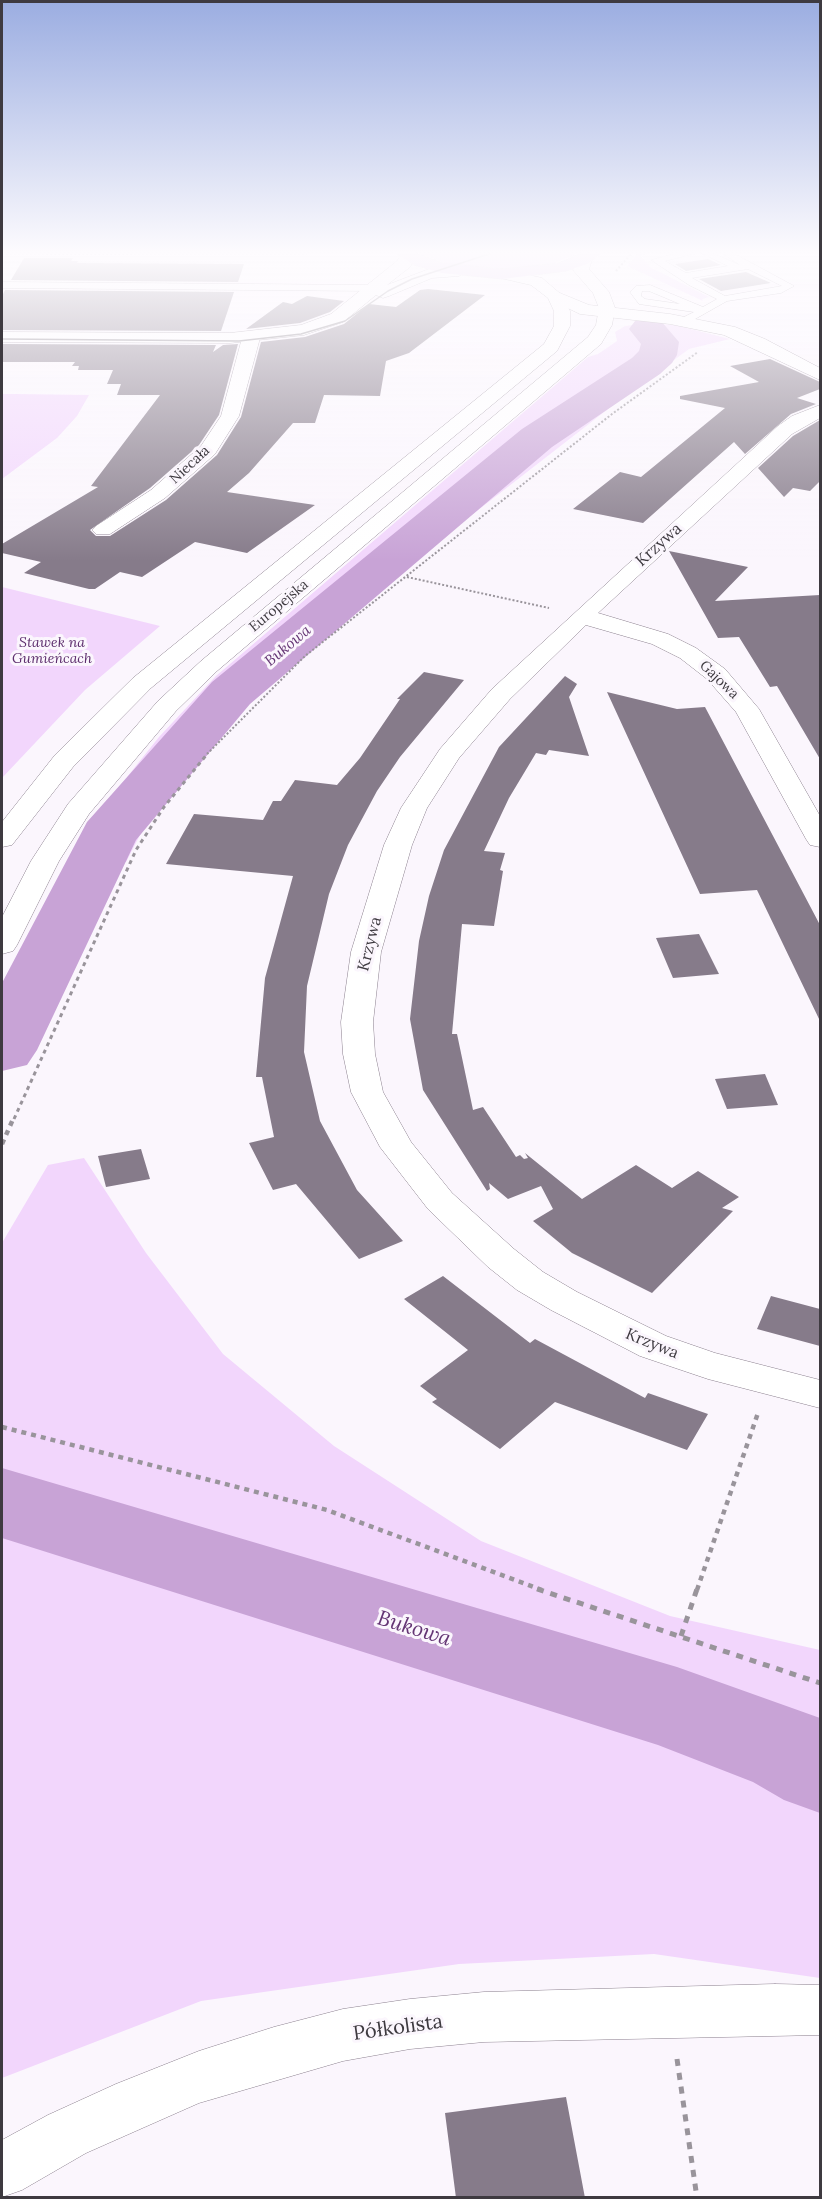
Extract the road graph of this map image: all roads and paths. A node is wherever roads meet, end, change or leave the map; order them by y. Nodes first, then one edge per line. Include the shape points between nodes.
1 (246, 356) edge
2 (539, 356) edge
3 (577, 356) edge
4 (692, 356) edge
5 (783, 356) edge
6 (820, 375) edge
7 (820, 411) edge
8 (103, 530) dead end
9 (406, 577) junction
10 (582, 616) junction
11 (2, 839) edge
12 (820, 839) edge
13 (2, 945) edge
14 (2, 1144) edge
15 (768, 1382) junction
16 (820, 1394) edge
17 (2, 1427) edge
18 (681, 1636) junction
19 (820, 1683) edge
20 (820, 2010) edge
21 (670, 2012) junction
22 (2, 2170) edge
23 (697, 2198) edge

1 - 8 street, Niecała via 230,416 208,450 158,494
2 - 11 street, Europejska via 142,683 64,761
3 - 13 street, Europejska via 209,666 151,723 78,810 45,861
4 - 9 path via 612,414
5 - 6 street
7 - 10 street, Krzywa via 785,430
9 - 10 path
9 - 14 path via 305,656 198,763 164,807 136,850
10 - 12 street, Gajowa via 660,639 716,674 747,709
10 - 15 street, Krzywa via 471,728 430,779 414,808 398,844 366,952 357,1022 362,1072 379,1117 415,1172 470,1232 523,1275 607,1325 653,1346
15 - 16 street, Krzywa
15 - 18 path
17 - 18 path via 327,1510 514,1581
18 - 19 path
20 - 21 street, Półkolista
21 - 22 street, Półkolista via 484,2018 343,2035 199,2077 67,2134
21 - 23 path

